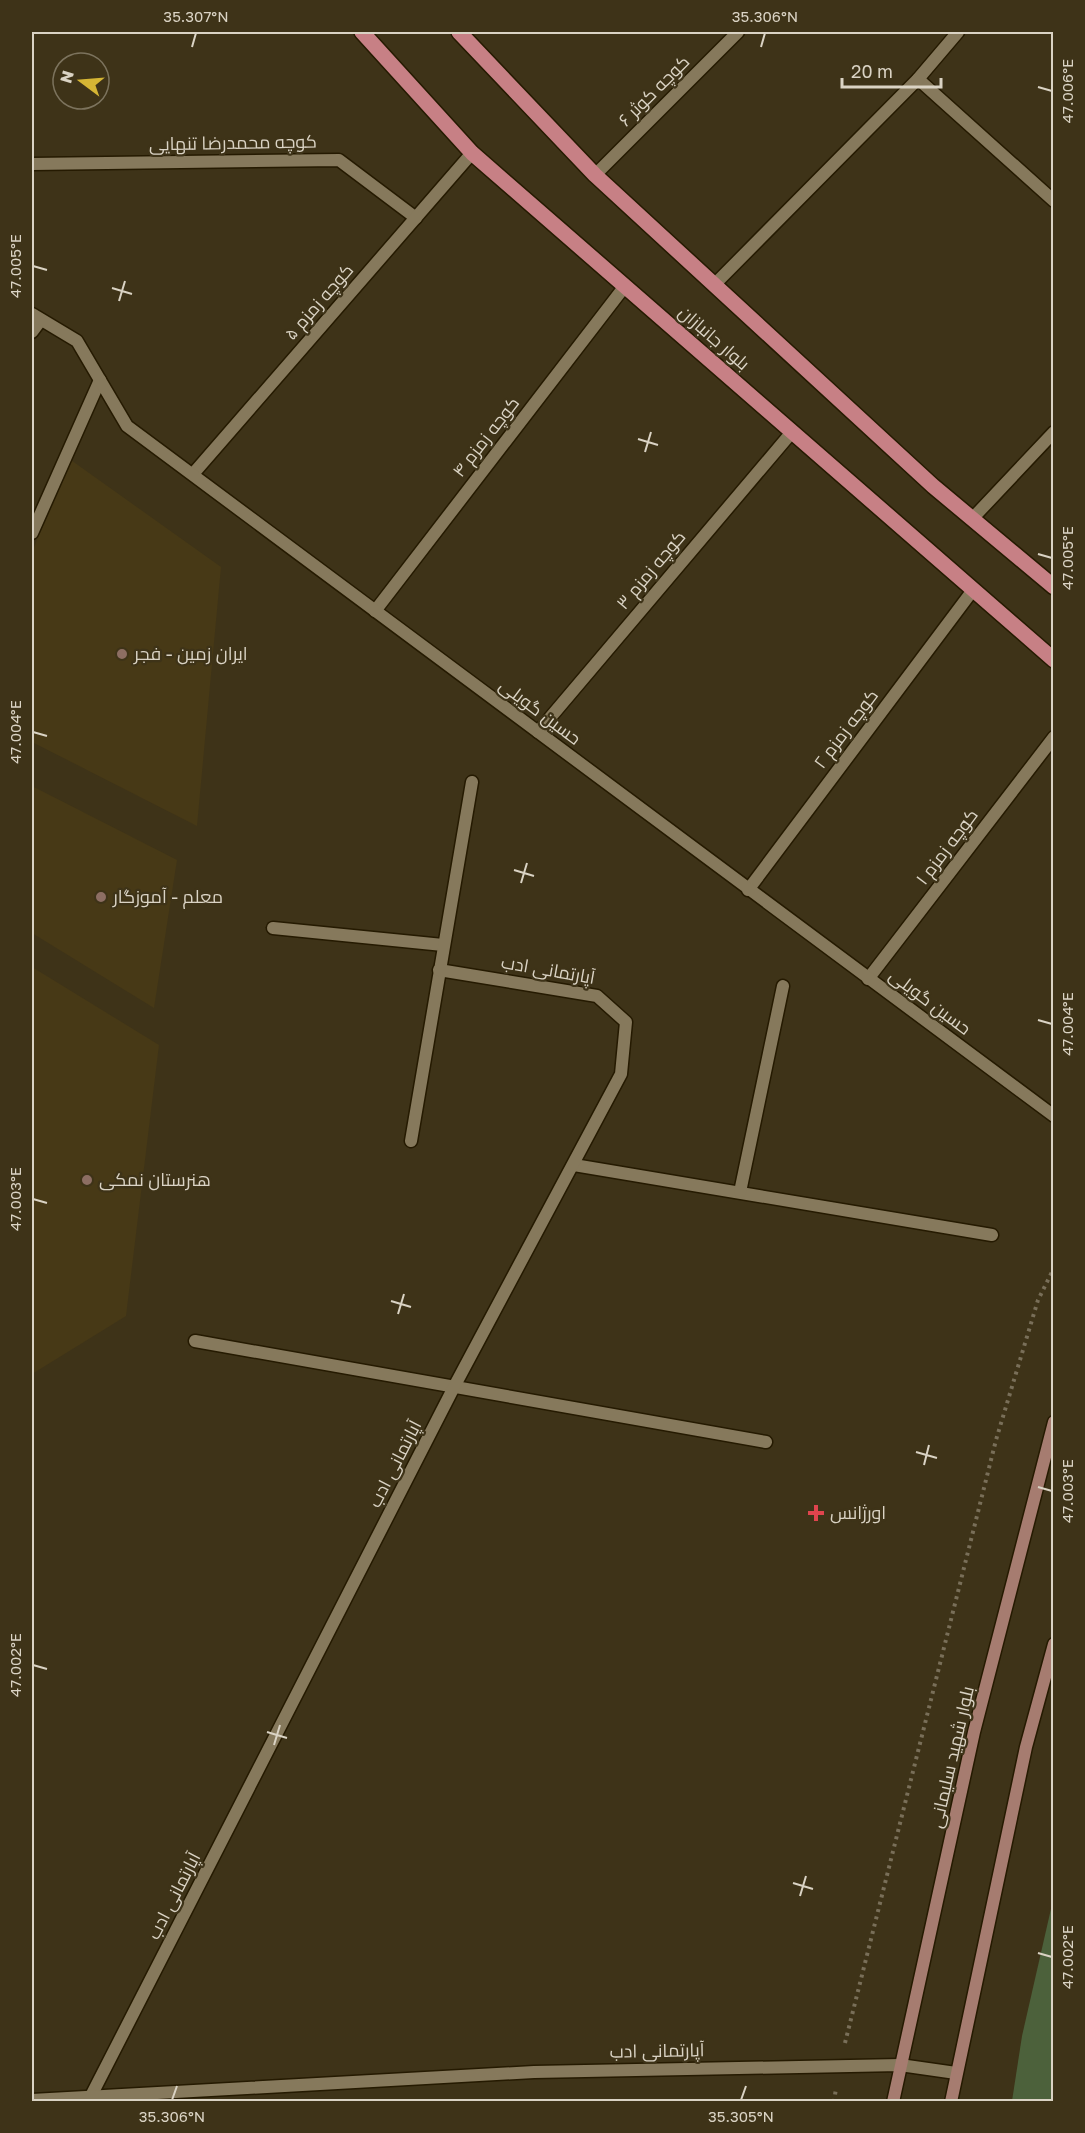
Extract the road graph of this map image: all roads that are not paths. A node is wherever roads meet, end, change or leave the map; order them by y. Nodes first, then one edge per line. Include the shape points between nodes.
1 (362, 32) edge
2 (459, 32) edge
3 (738, 32) edge
4 (958, 32) edge
5 (918, 79) junction
6 (472, 153) junction
7 (32, 164) edge
8 (595, 175) junction
9 (1053, 201) edge
10 (416, 218) junction
11 (714, 285) junction
12 (625, 286) junction
13 (36, 317) edge
14 (32, 332) edge
15 (100, 380) junction
16 (792, 432) junction
17 (1053, 432) edge
18 (193, 474) junction
19 (972, 519) junction
20 (32, 533) edge
21 (1053, 586) edge
22 (974, 590) junction
23 (375, 611) junction
24 (1053, 660) edge
25 (538, 732) junction
26 (1053, 737) edge
27 (472, 782) dead end
28 (748, 890) junction
29 (273, 928) dead end
30 (443, 945) junction
31 (439, 970) junction
32 (868, 979) junction
33 (783, 986) dead end
34 (1053, 1116) edge
35 (411, 1141) dead end
36 (574, 1165) junction
37 (740, 1192) junction
38 (992, 1235) dead end
39 (195, 1341) dead end
40 (454, 1387) junction
41 (1053, 1422) edge
42 (766, 1442) dead end
43 (1053, 1644) edge
44 (900, 2065) junction
45 (956, 2073) junction
46 (92, 2097) junction
47 (32, 2100) edge
48 (893, 2102) edge
49 (951, 2102) edge

1 - 6 main road, بلوار جانبازان
2 - 8 main road, بلوار جانبازان
3 - 8 street, کوچه کوثر ۶
4 - 5 street
5 - 9 street
5 - 11 street
6 - 10 street, کوچه زمزم ۵
6 - 12 main road, بلوار جانبازان
7 - 10 street, کوچه محمدرضا تنهایی via 339,160
8 - 11 main road, بلوار جانبازان
10 - 18 street, کوچه زمزم ۵
11 - 19 main road, بلوار جانبازان
12 - 16 main road, بلوار جانبازان
12 - 23 street, کوچه زمزم ۴
13 - 14 street
13 - 15 street, حسین گویلی via 77,341
15 - 18 street, حسین گویلی via 127,426
15 - 20 street
16 - 22 main road, بلوار جانبازان
16 - 25 street, کوچه زمزم ۳
17 - 19 street
18 - 23 street, حسین گویلی
19 - 21 main road, بلوار جانبازان
22 - 24 main road, بلوار جانبازان
22 - 28 street, کوچه زمزم ۲
23 - 25 street, حسین گویلی
25 - 28 street, حسین گویلی
26 - 32 street, کوچه زمزم ۱
27 - 30 street
28 - 32 street, حسین گویلی
29 - 30 street
30 - 31 street
31 - 35 street
31 - 36 street, آپارتمانی ادب via 597,996 626,1022 621,1074
32 - 34 street, حسین گویلی
33 - 37 street
36 - 37 street
36 - 40 street, آپارتمانی ادب
37 - 38 street
39 - 40 street
40 - 42 street
40 - 46 street, آپارتمانی ادب
41 - 44 main road, بلوار شهید سلیمانی via 974,1732
43 - 45 main road via 1026,1747
44 - 45 street, آپارتمانی ادب
44 - 46 street, آپارتمانی ادب via 534,2072
44 - 48 main road, بلوار شهید سلیمانی
45 - 49 main road
46 - 47 street, آپارتمانی ادب

